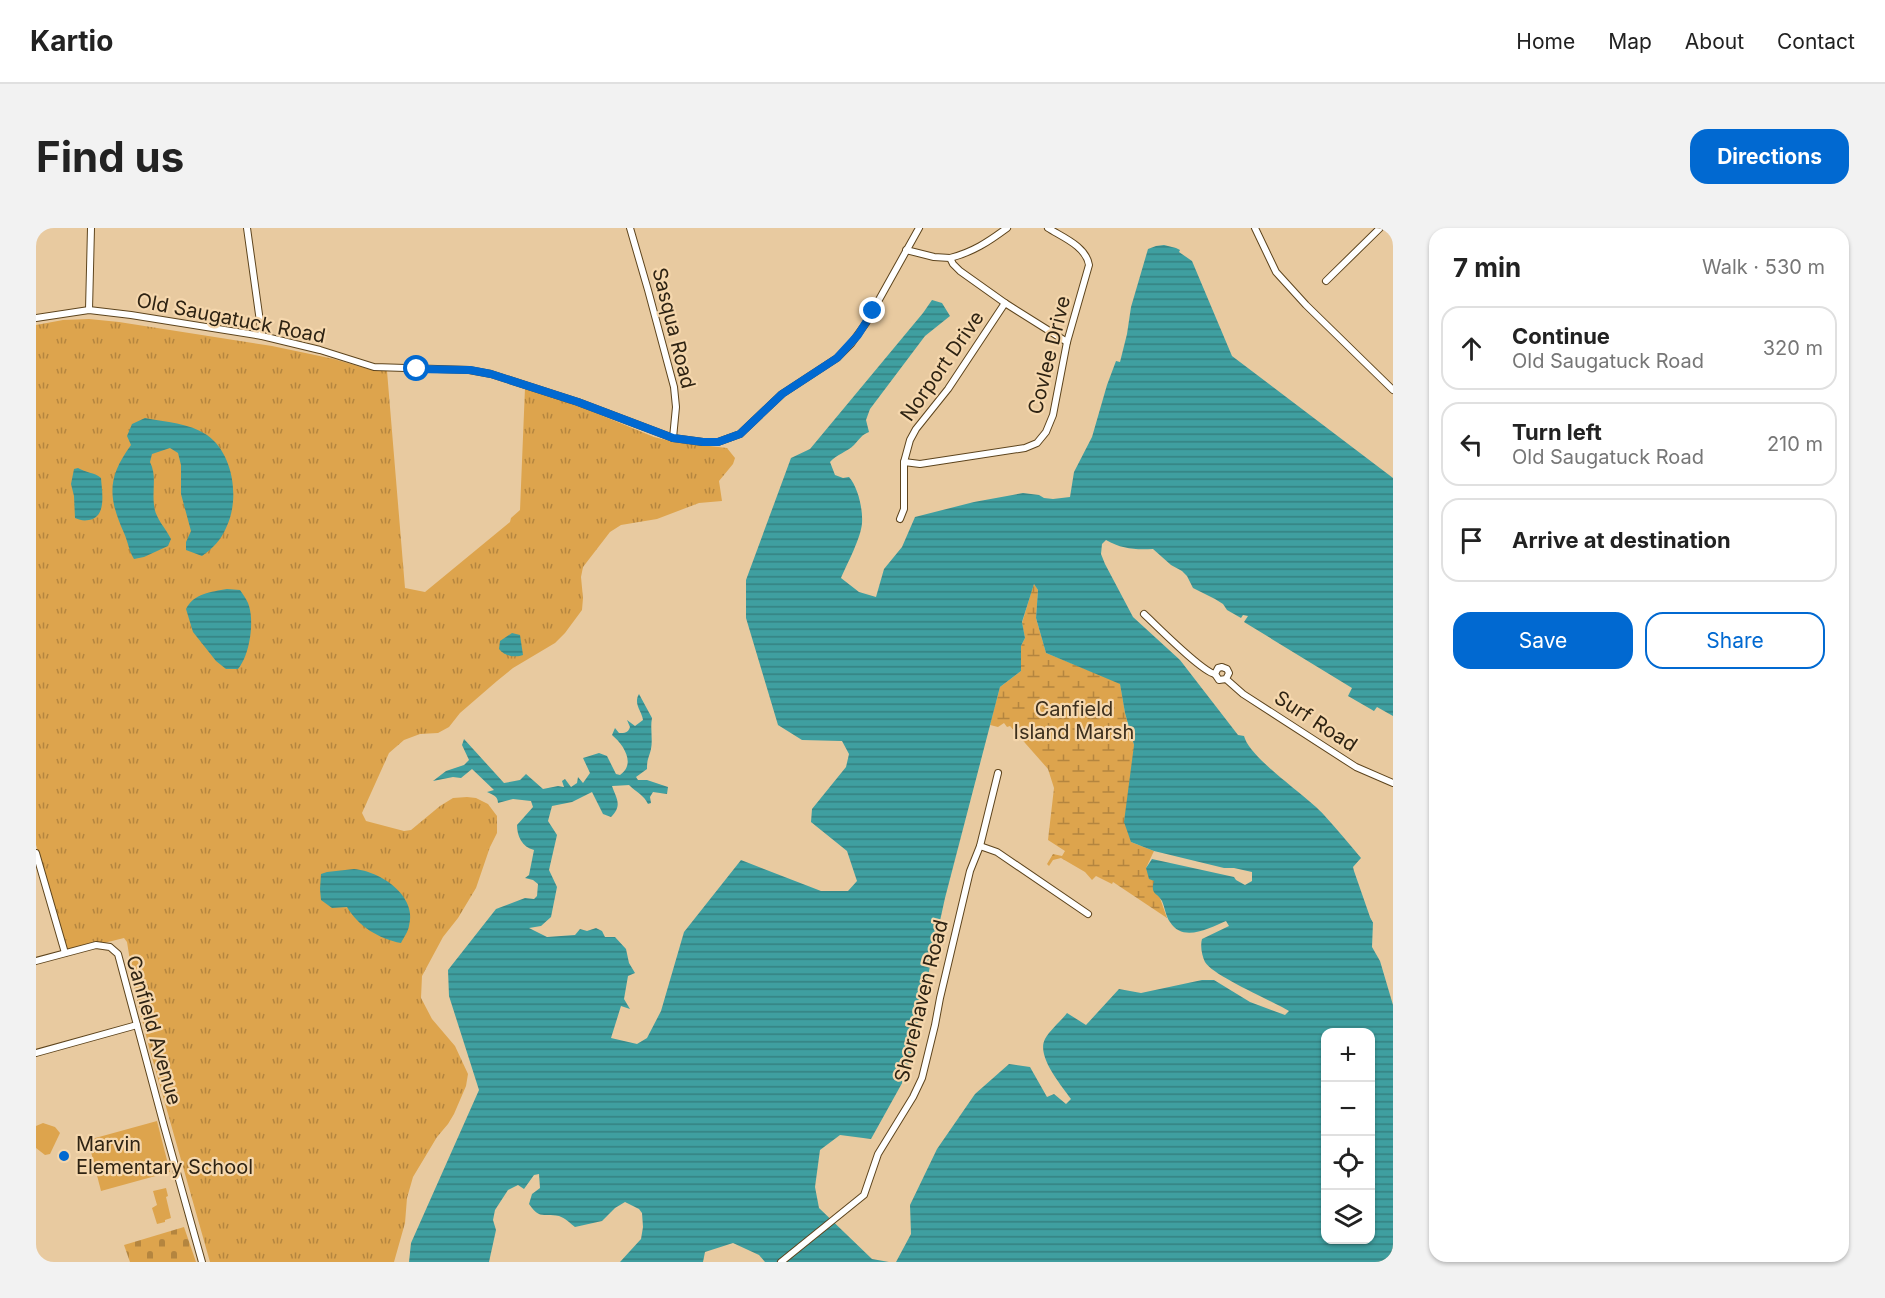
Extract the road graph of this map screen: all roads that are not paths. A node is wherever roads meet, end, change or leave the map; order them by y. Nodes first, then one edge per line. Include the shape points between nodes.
1 (91, 228) edge
2 (247, 228) edge
3 (630, 228) edge
4 (919, 228) edge
5 (1007, 228) edge
6 (1048, 228) edge
7 (1255, 228) edge
8 (1380, 228) edge
9 (906, 250) junction
10 (951, 258) junction
11 (1326, 281) dead end
12 (1005, 303) junction
13 (89, 310) junction
14 (36, 318) edge
15 (262, 336) junction
16 (1067, 342) junction
17 (1393, 390) edge
18 (673, 438) junction
19 (904, 462) junction
20 (900, 519) dead end
21 (1144, 614) dead end
22 (1215, 674) junction
23 (1226, 679) junction
24 (998, 773) dead end
25 (1393, 783) edge
26 (981, 846) junction
27 (36, 853) edge
28 (1088, 914) dead end
29 (65, 953) junction
30 (36, 961) edge
31 (137, 1025) junction
32 (36, 1053) edge
33 (202, 1262) edge
34 (781, 1262) edge

1 - 13 street
2 - 15 street
3 - 18 street, Sasqua Road via 674,387
4 - 9 street, Old Saugatuck Road
5 - 10 street via 981,247
6 - 16 street, Covlee Drive via 1078,247 1088,261
7 - 17 street via 1276,272
8 - 11 street
9 - 10 street
9 - 18 street, Old Saugatuck Road via 866,323 837,358 782,394 740,434 718,442
10 - 12 street via 960,271
12 - 16 street
12 - 19 street, Norport Drive via 948,389 916,429
13 - 14 street, Old Saugatuck Road
13 - 15 street, Old Saugatuck Road
15 - 18 street, Old Saugatuck Road via 374,367 491,374
16 - 19 street, Covlee Drive via 1053,415 1036,443 991,454 920,464
19 - 20 street, Norport Drive via 904,509
21 - 22 street, Surf Road
22 - 23 street, Surf Road via 1219,680
22 - 23 street, Surf Road via 1218,668 1225,667 1229,673
23 - 25 street, Surf Road via 1356,767
24 - 26 street, Shorehaven Road
26 - 28 street via 997,852
26 - 34 street, Shorehaven Road via 968,881 922,1078 913,1097 878,1154 866,1192
27 - 29 street
29 - 30 street
29 - 31 street, Canfield Avenue via 96,945 110,947 118,954
31 - 32 street
31 - 33 street, Canfield Avenue

